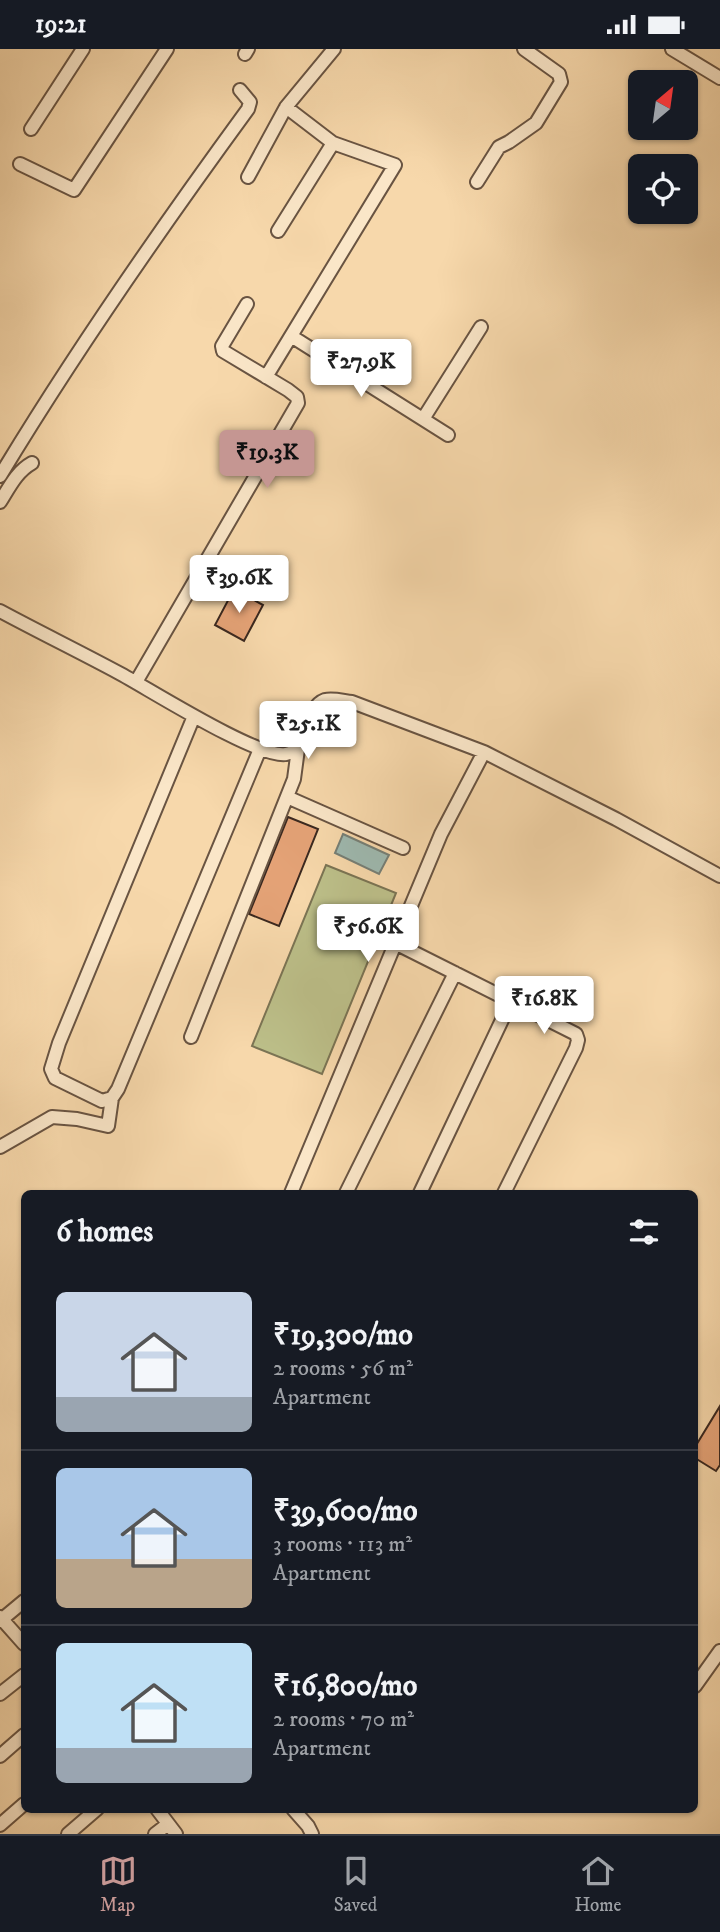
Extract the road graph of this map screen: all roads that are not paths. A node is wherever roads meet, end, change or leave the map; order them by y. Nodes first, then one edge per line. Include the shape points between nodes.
1 (83, 49) edge
2 (166, 49) edge
3 (334, 49) edge
4 (524, 49) edge
5 (672, 49) edge
6 (720, 78) edge
7 (240, 90) dead end
8 (286, 107) junction
9 (31, 128) dead end
10 (333, 143) junction
11 (20, 165) dead end
12 (248, 177) dead end
13 (477, 182) dead end
14 (278, 232) dead end
15 (247, 304) dead end
16 (481, 327) dead end
17 (291, 336) junction
18 (266, 377) junction
19 (423, 419) junction
20 (448, 435) dead end
21 (32, 463) dead end
22 (0, 476) edge
23 (0, 502) edge
24 (2, 617) edge
25 (136, 682) junction
26 (194, 716) junction
27 (260, 749) junction
28 (298, 749) junction
29 (484, 752) junction
30 (287, 797) junction
31 (403, 848) dead end
32 (720, 876) edge
33 (394, 943) junction
34 (455, 973) junction
35 (511, 1001) junction
36 (191, 1037) dead end
37 (112, 1098) junction
38 (0, 1147) edge
39 (292, 1190) edge
40 (347, 1190) edge
41 (421, 1190) edge
42 (505, 1190) edge
43 (21, 1603) edge
44 (1, 1619) edge
45 (21, 1641) edge
46 (720, 1651) edge
47 (21, 1677) edge
48 (698, 1682) edge
49 (0, 1694) edge
50 (21, 1738) edge
51 (0, 1756) edge
52 (21, 1807) edge
53 (92, 1813) edge
54 (160, 1813) edge
55 (296, 1813) edge
56 (0, 1825) edge
57 (172, 1829) edge
58 (68, 1834) edge
59 (155, 1834) edge
60 (312, 1834) edge

1 - 9 street
2 - 11 street via 74,190
3 - 8 street
4 - 13 street via 559,74 561,82 536,123 499,147
5 - 6 street
7 - 22 street via 250,102 248,109 114,299
8 - 10 street
8 - 12 street
10 - 14 street
10 - 17 street via 395,165
15 - 18 street via 223,351
16 - 19 street
17 - 18 street
17 - 19 street
18 - 25 street via 297,397 298,403
19 - 20 street
21 - 23 street
24 - 25 street
25 - 26 street
26 - 27 street
26 - 37 street via 51,1069 55,1078 91,1096 102,1101
27 - 28 street via 286,754
27 - 37 street
28 - 29 street via 317,706 333,699
28 - 30 street
29 - 32 street
29 - 33 street via 441,834
30 - 31 street
30 - 36 street
33 - 34 street
33 - 39 street
34 - 35 street
34 - 40 street
35 - 41 street
35 - 42 street via 576,1034 578,1040
37 - 38 street via 108,1126 52,1117
43 - 44 street
44 - 45 street
46 - 48 street
47 - 49 street
50 - 51 street
52 - 56 street
53 - 58 street
54 - 57 street
55 - 60 street
57 - 59 street

